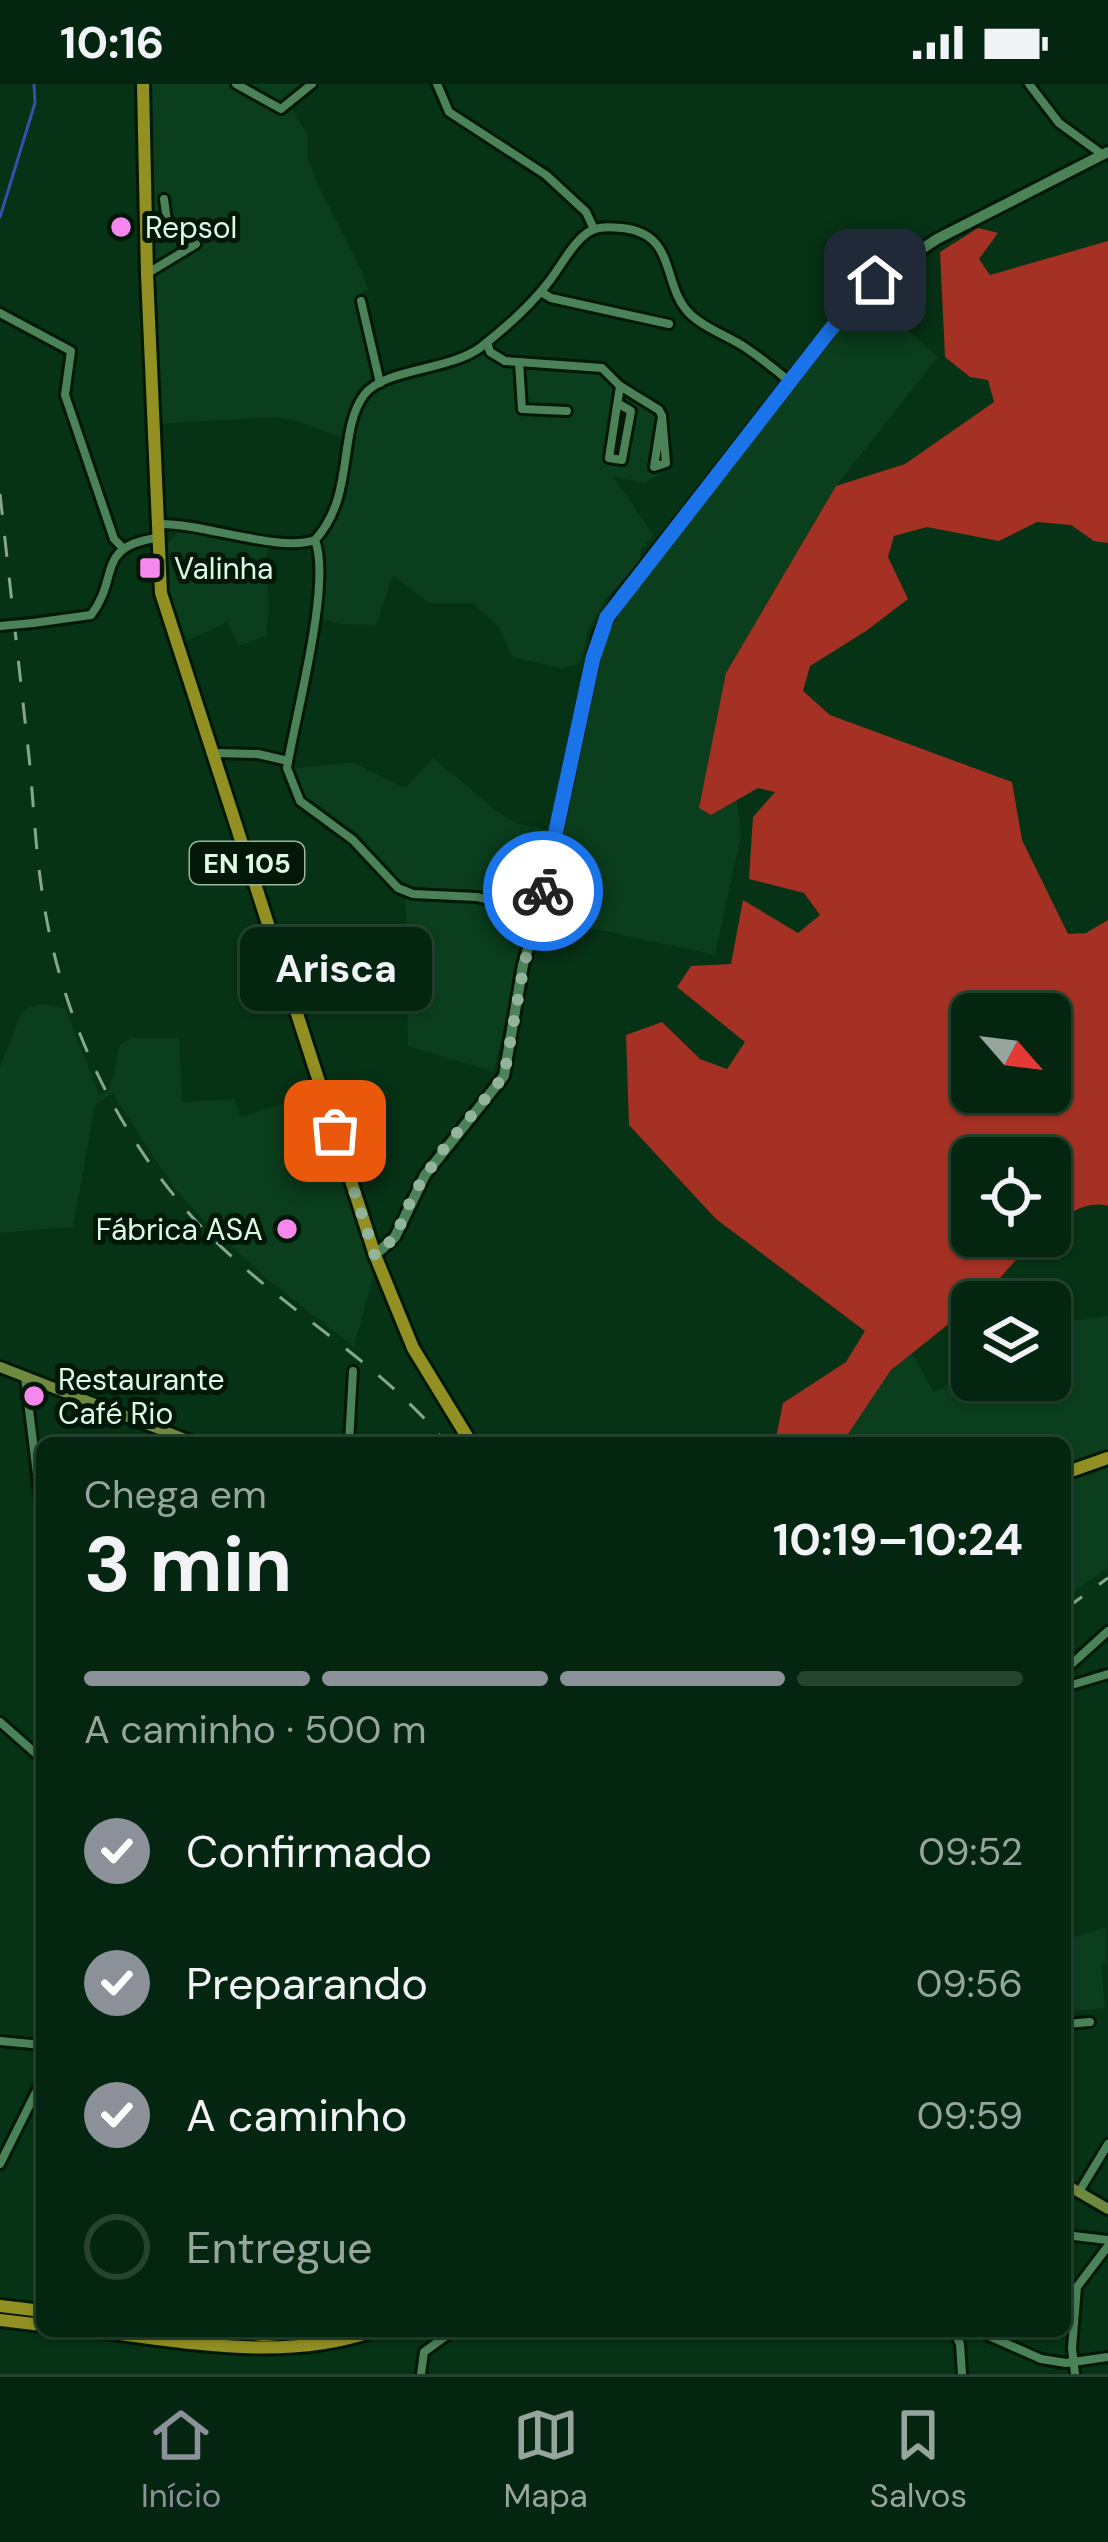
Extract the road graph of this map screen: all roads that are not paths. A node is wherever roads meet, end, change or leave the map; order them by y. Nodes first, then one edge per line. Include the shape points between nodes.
1 (143, 84) edge
2 (236, 84) edge
3 (312, 84) edge
4 (436, 84) edge
5 (1029, 84) edge
6 (1105, 153) edge
7 (164, 199) dead end
8 (594, 229) junction
9 (147, 274) junction
10 (541, 292) junction
11 (361, 301) dead end
12 (0, 313) edge
13 (669, 325) dead end
14 (487, 342) junction
15 (519, 362) junction
16 (790, 382) junction
17 (380, 383) junction
18 (620, 386) junction
19 (619, 404) junction
20 (567, 411) dead end
21 (662, 416) junction
22 (156, 531) junction
23 (315, 540) junction
24 (122, 548) junction
25 (0, 626) edge
26 (211, 754) junction
27 (288, 761) junction
28 (538, 912) junction
29 (375, 1256) junction
30 (0, 1367) edge
31 (353, 1371) dead end
32 (25, 1377) junction
33 (180, 1437) edge
34 (349, 1437) edge
35 (467, 1437) edge
36 (1108, 1458) edge
37 (36, 1466) edge
38 (1071, 1471) edge
39 (1108, 1631) edge
40 (1071, 1665) edge
41 (1108, 1674) edge
42 (1071, 1685) edge
43 (0, 1722) edge
44 (36, 1754) edge
45 (1090, 2022) dead end
46 (1071, 2024) edge
47 (0, 2041) edge
48 (36, 2044) edge
49 (36, 2092) edge
50 (1108, 2144) edge
51 (0, 2164) edge
52 (1071, 2187) edge
53 (1079, 2192) junction
54 (1108, 2209) edge
55 (1071, 2236) edge
56 (1108, 2243) edge
57 (0, 2306) edge
58 (36, 2310) edge
59 (0, 2320) edge
60 (36, 2324) edge
61 (154, 2337) edge
62 (350, 2337) edge
63 (445, 2337) edge
64 (956, 2337) edge
65 (989, 2337) edge
66 (1108, 2357) edge
67 (1072, 2363) junction
68 (421, 2374) edge
69 (962, 2374) edge
70 (1076, 2374) edge

1 - 9 main road, EN 105
2 - 3 street via 281,109
4 - 8 street via 449,112 546,175
5 - 6 street via 1059,123
6 - 16 street via 892,266
7 - 9 street via 167,220 196,244
8 - 10 street
8 - 16 street via 653,239 686,309
9 - 22 main road, EN 105
10 - 13 street
10 - 14 street
11 - 17 street
12 - 24 street via 70,351 65,395
14 - 15 street via 497,358
14 - 17 street via 452,364
15 - 18 street via 602,368
15 - 20 street via 522,409
16 - 28 street via 607,617
17 - 23 street via 360,404 339,496
18 - 19 street
18 - 21 street
19 - 19 street via 609,458 622,460 631,411
21 - 21 street via 657,450 654,467 666,463
22 - 23 street via 195,525 292,544
22 - 24 street
22 - 26 main road, EN 105 via 161,593
23 - 27 street via 315,614
24 - 25 street, bridge via 91,614
26 - 27 street
26 - 29 main road, EN 105
27 - 28 street via 300,801 353,840 398,888
28 - 29 street via 504,1076 442,1151 395,1237
29 - 35 main road, EN 105 via 413,1348
30 - 32 main road
31 - 34 street
32 - 33 main road
32 - 37 street
36 - 38 main road
39 - 40 street
41 - 42 street
43 - 44 street
45 - 46 street
47 - 48 street
49 - 51 street
50 - 53 street
52 - 53 main road
53 - 54 main road
55 - 56 street
56 - 67 street via 1077,2287
57 - 58 main road
59 - 60 main road
61 - 62 main road via 260,2348
63 - 68 street via 424,2352
64 - 69 street
65 - 67 street
66 - 67 street
67 - 70 street

